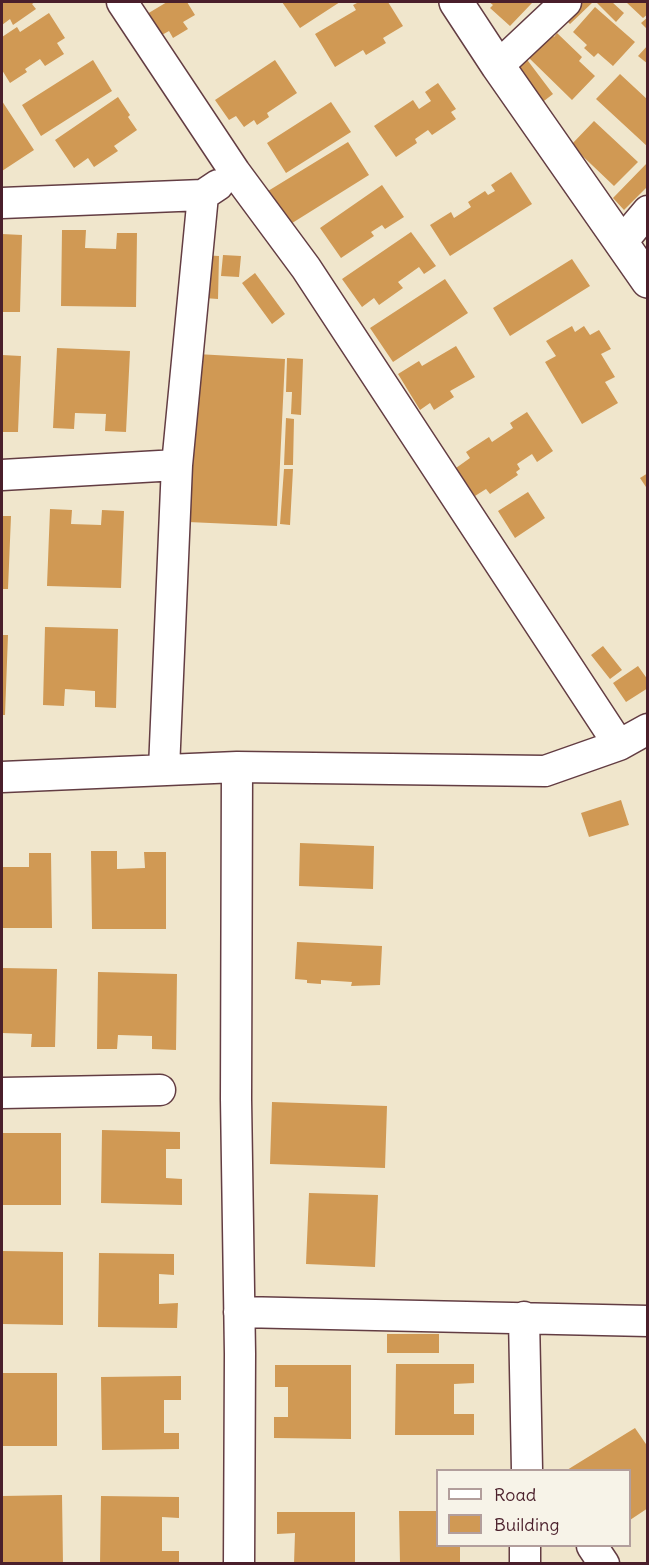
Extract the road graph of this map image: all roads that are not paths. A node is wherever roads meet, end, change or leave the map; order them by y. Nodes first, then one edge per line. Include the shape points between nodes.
1 (122, 2) edge
2 (456, 2) edge
3 (566, 2) edge
4 (498, 66) junction
5 (235, 172) junction
6 (203, 195) junction
7 (2, 203) edge
8 (648, 211) edge
9 (621, 243) junction
10 (648, 281) edge
11 (177, 465) junction
12 (2, 475) edge
13 (648, 729) edge
14 (619, 745) junction
15 (237, 767) junction
16 (164, 769) junction
17 (2, 777) edge
18 (160, 1090) dead end
19 (2, 1093) edge
20 (239, 1312) junction
21 (524, 1317) junction
22 (648, 1321) edge
23 (532, 1463) edge
24 (525, 1547) edge
25 (593, 1547) edge
26 (239, 1563) edge
27 (525, 1563) edge
28 (604, 1563) edge

1 - 5 street
2 - 4 street
3 - 4 street
4 - 9 street
5 - 6 street
5 - 14 street via 306,268
6 - 7 street
6 - 11 street
8 - 9 street
9 - 10 street
11 - 12 street
11 - 16 street
13 - 14 street
14 - 15 street via 545,771
15 - 16 street
15 - 20 street
16 - 17 street
18 - 19 street
20 - 21 street
20 - 26 street
21 - 22 street
21 - 23 street
24 - 27 street
25 - 28 street

